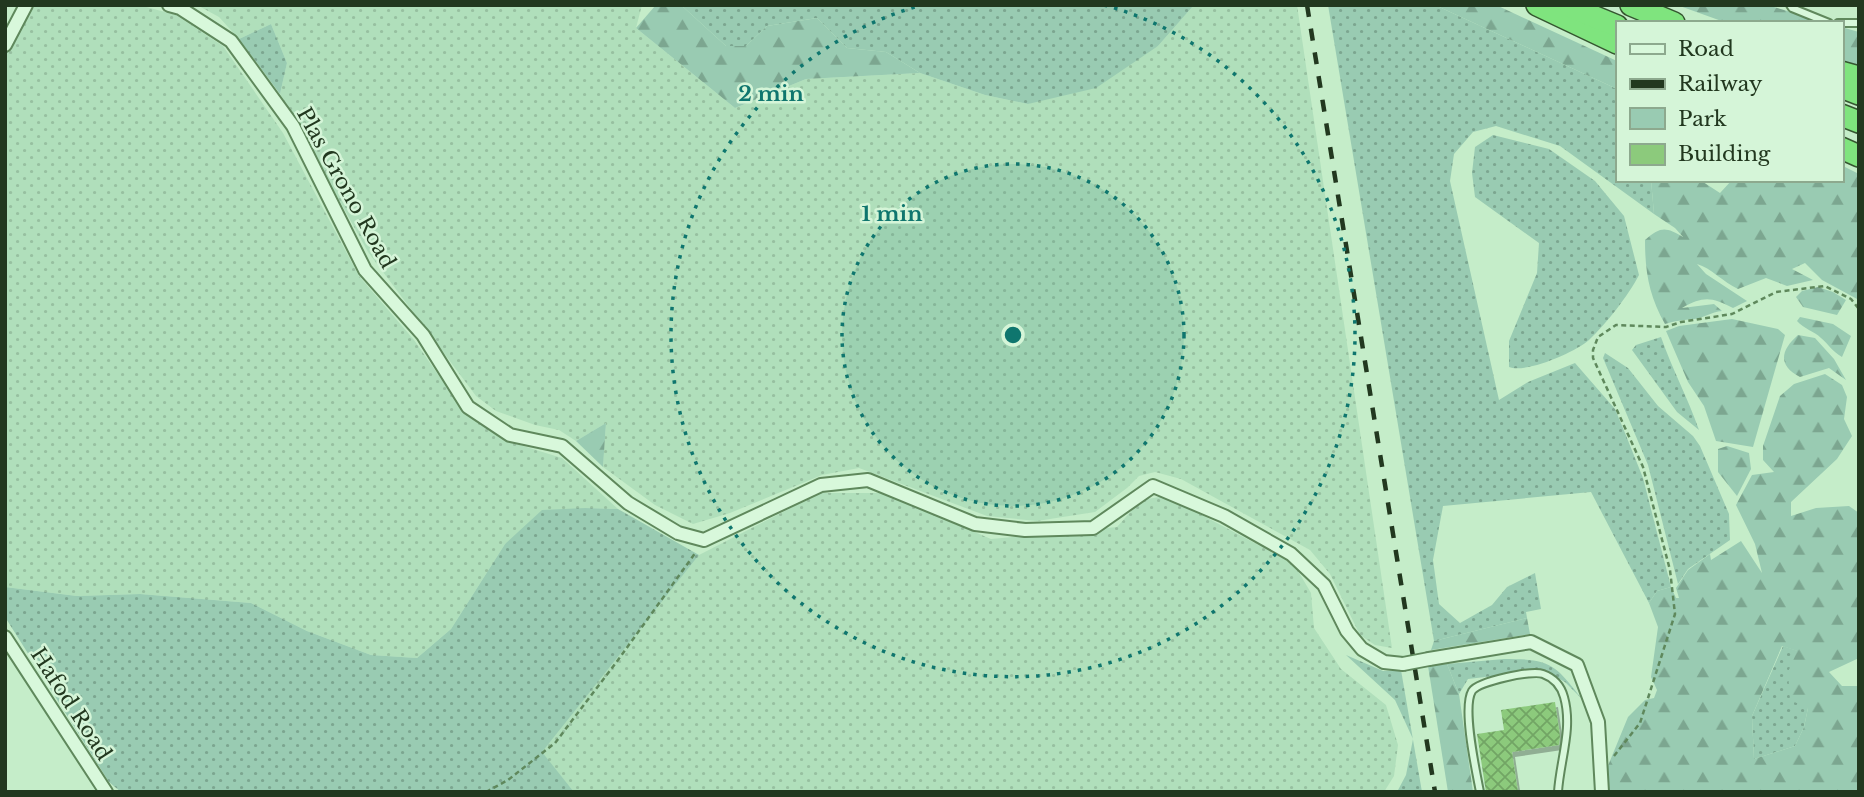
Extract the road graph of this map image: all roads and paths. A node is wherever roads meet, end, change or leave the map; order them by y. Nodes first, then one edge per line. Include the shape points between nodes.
1 (26, 5) edge
2 (170, 5) edge
3 (1537, 5) edge
4 (1568, 5) edge
5 (1631, 5) edge
6 (1790, 5) edge
7 (1669, 20) edge
8 (1824, 21) edge
9 (1616, 26) edge
10 (1616, 43) edge
11 (5, 45) edge
12 (1843, 149) edge
13 (1859, 156) edge
14 (1859, 309) edge
15 (704, 540) junction
16 (5, 637) edge
17 (1601, 772) junction
18 (106, 792) edge
19 (486, 792) edge
20 (1480, 792) edge
21 (1558, 792) edge
22 (1602, 792) edge

1 - 11 street
2 - 15 street, Plas Grono Road via 231,41 293,126 365,270 423,335 468,407 510,435 562,446 628,503 678,533
3 - 10 highway
4 - 9 highway
5 - 7 highway
6 - 8 lane
12 - 13 highway
14 - 17 path via 1851,299 1825,286 1808,286 1776,292 1732,314 1666,327 1616,325 1598,337 1593,358 1643,467 1670,570 1675,614 1640,723
15 - 17 street, bridge via 833,483 868,480 975,524 1025,530 1093,528 1153,486 1224,516 1291,554 1324,586 1347,631 1362,649 1384,662 1403,664 1531,642 1577,665 1598,722
15 - 19 path via 555,743
16 - 18 street, Hafod Road
17 - 22 street
20 - 21 lane via 1469,721 1472,692 1493,680 1540,673 1561,688 1567,709

